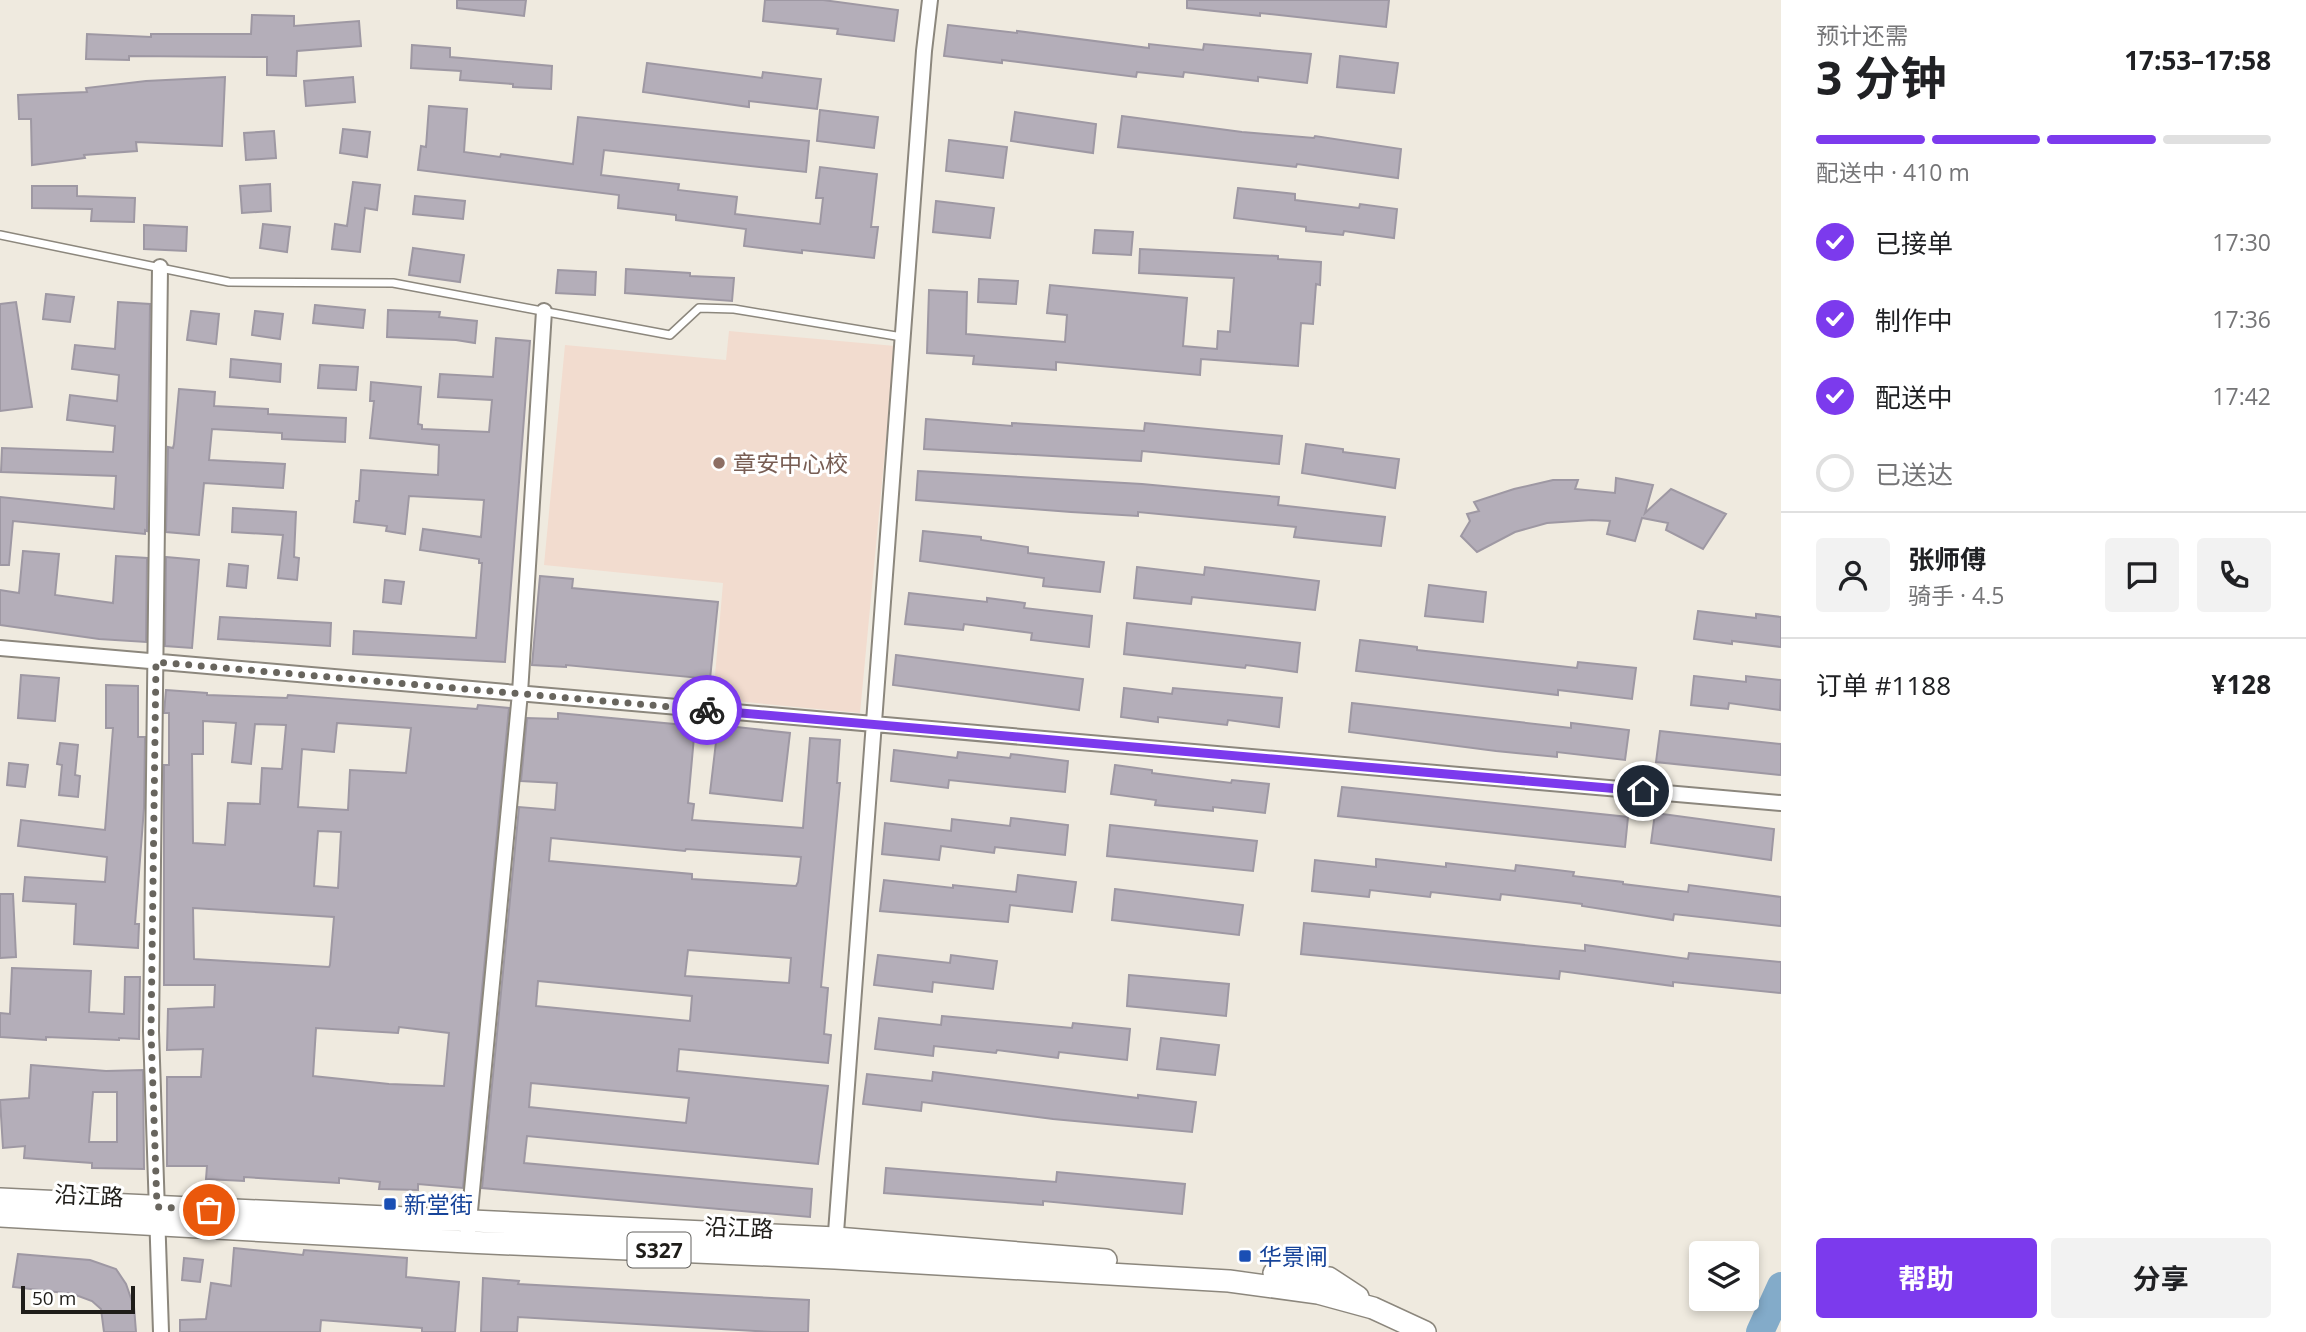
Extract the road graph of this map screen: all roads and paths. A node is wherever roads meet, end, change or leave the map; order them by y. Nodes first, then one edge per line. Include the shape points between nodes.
1 (930, 0) edge
2 (0, 235) edge
3 (160, 267) junction
4 (544, 312) junction
5 (902, 337) junction
6 (0, 648) edge
7 (156, 662) junction
8 (520, 693) junction
9 (873, 724) junction
10 (1781, 803) edge
11 (0, 1199) edge
12 (0, 1216) edge
13 (157, 1216) junction
14 (468, 1232) junction
15 (835, 1248) junction
16 (161, 1332) edge
17 (1425, 1332) edge

1 - 5 street
2 - 3 lane
3 - 4 lane via 229,282 393,283
3 - 7 street
4 - 5 lane via 670,335 699,308 734,309
4 - 8 street
5 - 9 street
6 - 7 street
7 - 8 street
7 - 13 street via 151,1031
8 - 9 street
8 - 14 street
9 - 10 street
9 - 15 street
11 - 13 main road, 沿江路
12 - 13 main road, 沿江路
13 - 14 main road, 沿江路
13 - 16 street
14 - 15 main road, 沿江路
15 - 17 main road, 沿江路 via 1324,1285

